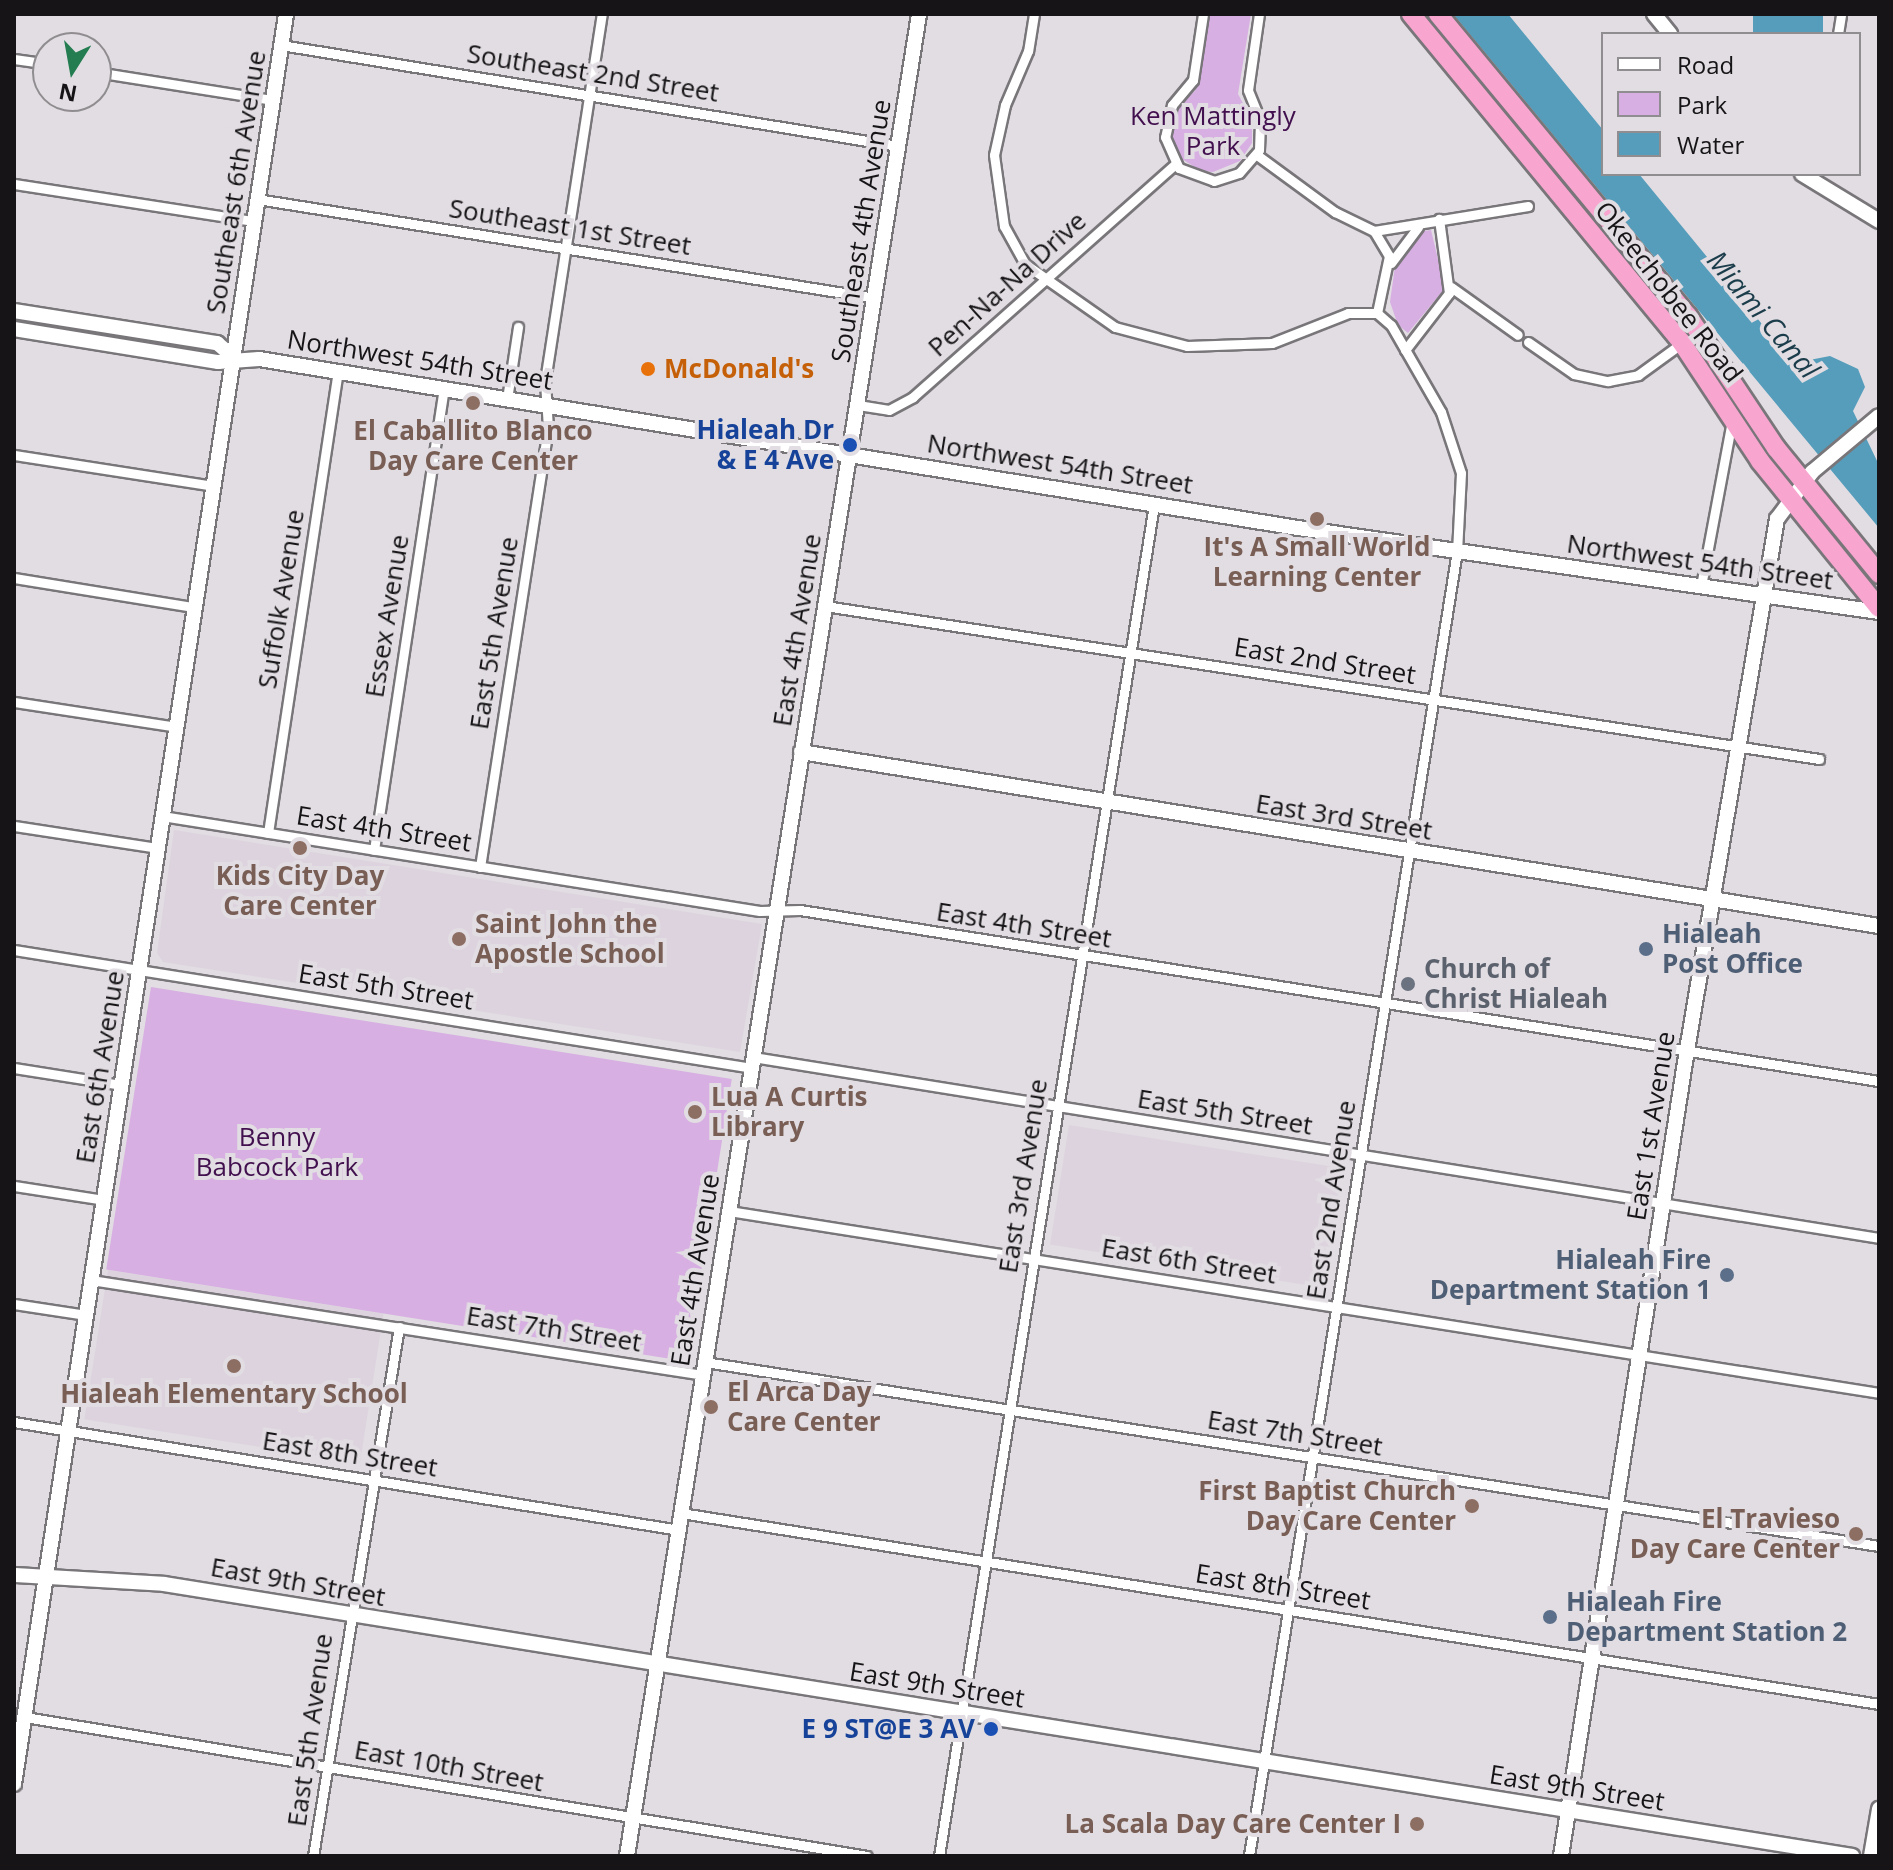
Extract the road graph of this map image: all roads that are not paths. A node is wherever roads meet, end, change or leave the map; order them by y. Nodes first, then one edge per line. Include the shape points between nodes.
1 (286, 14) edge
2 (602, 14) edge
3 (919, 14) edge
4 (1034, 14) edge
5 (1203, 14) edge
6 (1259, 14) edge
7 (1411, 14) edge
8 (1438, 14) edge
9 (1654, 14) edge
10 (1668, 32) edge
11 (281, 45) junction
12 (112, 75) edge
13 (590, 95) junction
14 (272, 100) junction
15 (898, 146) junction
16 (1257, 155) junction
17 (1175, 164) junction
18 (1808, 176) edge
19 (14, 184) edge
20 (257, 199) junction
21 (1528, 206) dead end
22 (1439, 219) junction
23 (254, 221) junction
24 (1879, 221) edge
25 (1420, 225) junction
26 (1374, 231) junction
27 (566, 248) junction
28 (1389, 266) junction
29 (1043, 280) junction
30 (1451, 287) junction
31 (875, 298) junction
32 (14, 311) edge
33 (1377, 313) junction
34 (14, 317) edge
35 (52, 317) junction
36 (518, 327) dead end
37 (14, 329) edge
38 (1518, 335) dead end
39 (1528, 342) dead end
40 (1682, 343) junction
41 (1405, 350) junction
42 (234, 358) junction
43 (338, 371) junction
44 (444, 388) junction
45 (507, 399) junction
46 (547, 405) junction
47 (858, 405) junction
48 (1733, 418) junction
49 (1876, 419) edge
50 (14, 455) edge
51 (850, 455) junction
52 (1802, 481) junction
53 (214, 486) junction
54 (1788, 498) junction
55 (1154, 504) junction
56 (1457, 551) junction
57 (1879, 574) edge
58 (14, 578) edge
59 (1701, 586) junction
60 (1762, 595) junction
61 (825, 606) junction
62 (194, 607) junction
63 (1879, 610) edge
64 (1132, 653) junction
65 (1433, 700) junction
66 (14, 702) edge
67 (177, 727) junction
68 (1738, 747) junction
69 (801, 752) junction
70 (1819, 759) dead end
71 (1104, 804) junction
72 (162, 816) junction
73 (14, 826) edge
74 (268, 833) junction
75 (157, 848) junction
76 (374, 850) junction
77 (1409, 851) junction
78 (480, 867) junction
79 (1713, 901) junction
80 (777, 909) junction
81 (1879, 926) edge
82 (14, 950) edge
83 (1079, 957) junction
84 (139, 970) junction
85 (1385, 1001) junction
86 (1687, 1050) junction
87 (753, 1062) junction
88 (14, 1068) edge
89 (1879, 1081) edge
90 (121, 1085) junction
91 (1056, 1106) junction
92 (1361, 1156) junction
93 (14, 1186) edge
94 (104, 1200) junction
95 (1663, 1204) junction
96 (729, 1211) junction
97 (1879, 1238) edge
98 (1033, 1258) junction
99 (91, 1280) junction
100 (14, 1304) edge
101 (1337, 1306) junction
102 (86, 1315) junction
103 (399, 1327) junction
104 (1640, 1355) junction
105 (704, 1368) junction
106 (1879, 1393) edge
107 (1010, 1411) junction
108 (14, 1422) edge
109 (68, 1431) junction
110 (1312, 1458) junction
111 (372, 1480) junction
112 (1616, 1506) junction
113 (681, 1513) junction
114 (679, 1530) junction
115 (1879, 1546) edge
116 (987, 1562) junction
117 (14, 1575) edge
118 (47, 1577) junction
119 (1288, 1611) junction
120 (349, 1616) junction
121 (1591, 1658) junction
122 (657, 1664) junction
123 (1879, 1704) edge
124 (961, 1714) junction
125 (25, 1717) junction
126 (1264, 1763) junction
127 (326, 1768) junction
128 (14, 1784) edge
129 (1879, 1809) edge
130 (1569, 1811) junction
131 (633, 1820) junction
132 (313, 1856) edge
133 (627, 1856) edge
134 (867, 1856) edge
135 (939, 1856) edge
136 (1249, 1856) edge
137 (1561, 1856) edge
138 (1852, 1856) edge
139 (1871, 1856) edge

1 - 11 main road, Southeast 6th Avenue
2 - 13 street, East 5th Avenue
3 - 15 main road, Southeast 4th Avenue
4 - 29 street via 1028,51 999,127 994,170 1007,234 1025,264
5 - 17 street via 1192,84 1172,105 1165,124 1167,150
6 - 16 street via 1248,90 1261,125
7 - 40 highway, Okeechobee Road
8 - 52 highway, Okeechobee Road via 1698,328
9 - 10 main road
11 - 13 street, Southeast 2nd Street
11 - 14 main road, Southeast 6th Avenue
12 - 14 street
13 - 15 street, Southeast 2nd Street
13 - 27 street, East 5th Avenue
14 - 20 main road, Southeast 6th Avenue
15 - 31 main road, Southeast 4th Avenue
16 - 17 street via 1239,173 1219,180 1192,176
16 - 26 street via 1335,212
17 - 29 street, Pen-Na-Na Drive
18 - 24 main road
19 - 23 street
20 - 23 main road, Southeast 6th Avenue
20 - 27 street, Southeast 1st Street
21 - 22 street
22 - 25 street
22 - 30 street
23 - 42 main road, Southeast 6th Avenue
25 - 26 street
25 - 28 street
26 - 28 street via 1388,249
27 - 31 street, Southeast 1st Street
27 - 46 street, East 5th Avenue via 545,381
28 - 33 street
29 - 33 street via 1115,327 1199,348 1272,343 1348,313
29 - 47 street, Pen-Na-Na Drive via 908,401 889,410
30 - 38 street
30 - 41 street via 1444,304
31 - 47 main road, Southeast 4th Avenue
32 - 35 main road, Northwest 54th Street
33 - 41 street, East 2nd Avenue
34 - 35 main road
35 - 42 main road, Northwest 54th Street via 217,343
36 - 45 street
37 - 42 main road, Northwest 54th Street via 218,362
39 - 40 street via 1574,374 1608,381 1638,375
40 - 48 highway, Okeechobee Road
41 - 56 street, East 2nd Avenue via 1447,422 1457,451 1463,487
42 - 43 main road, Northwest 54th Street
42 - 53 main road, East 6th Avenue
43 - 44 main road, Northwest 54th Street
43 - 74 street, Suffolk Avenue
44 - 45 main road, Northwest 54th Street
44 - 76 street, Essex Avenue
45 - 46 main road, Northwest 54th Street
46 - 51 main road, Northwest 54th Street
46 - 78 street, East 5th Avenue
47 - 51 main road, Southeast 4th Avenue
48 - 54 highway, Okeechobee Road
48 - 59 street
49 - 52 main road, East 1st Avenue
50 - 53 street
51 - 55 main road, Northwest 54th Street
51 - 61 main road, East 4th Avenue
52 - 54 main road, East 1st Avenue
52 - 57 highway, Okeechobee Road
53 - 62 main road, East 6th Avenue
54 - 60 main road, East 1st Avenue via 1777,519
54 - 63 highway, Okeechobee Road
55 - 56 main road, Northwest 54th Street
55 - 64 street, East 3rd Avenue
56 - 59 main road, Northwest 54th Street
56 - 65 street, East 2nd Avenue
58 - 62 street
59 - 60 main road, Northwest 54th Street
60 - 63 main road, Northwest 54th Street
60 - 68 main road, East 1st Avenue
61 - 64 street, East 2nd Street
61 - 69 main road, East 4th Avenue
62 - 67 main road, East 6th Avenue
64 - 65 street, East 2nd Street
64 - 71 street, East 3rd Avenue
65 - 68 street, East 2nd Street
65 - 77 street, East 2nd Avenue
66 - 67 street
67 - 72 main road, East 6th Avenue
68 - 70 street, East 2nd Street
68 - 79 main road, East 1st Avenue
69 - 71 main road, East 3rd Street
69 - 80 main road, East 4th Avenue
71 - 77 main road, East 3rd Street
71 - 83 street, East 3rd Avenue
72 - 74 street, East 4th Street
72 - 75 main road, East 6th Avenue
73 - 75 street
74 - 76 street, East 4th Street
75 - 84 main road, East 6th Avenue
76 - 78 street, East 4th Street
77 - 79 main road, East 3rd Street
77 - 85 street, East 2nd Avenue
78 - 80 street, East 4th Street
79 - 81 main road, East 3rd Street
79 - 86 main road, East 1st Avenue
80 - 83 street, East 4th Street
80 - 87 main road, East 4th Avenue
82 - 84 street, East 5th Street
83 - 85 street, East 4th Street
83 - 91 street, East 3rd Avenue
84 - 87 street, East 5th Street
84 - 90 main road, East 6th Avenue
85 - 86 street, East 4th Street
85 - 92 street, East 2nd Avenue
86 - 89 street, East 4th Street
86 - 95 main road, East 1st Avenue
87 - 91 street, East 5th Street
87 - 96 main road, East 4th Avenue
88 - 90 street
90 - 94 main road, East 6th Avenue
91 - 92 street, East 5th Street
91 - 98 street, East 3rd Avenue
92 - 95 street, East 5th Street
92 - 101 street, East 2nd Avenue
93 - 94 street
94 - 99 main road, East 6th Avenue
95 - 97 street, East 5th Street
95 - 104 main road, East 1st Avenue
96 - 98 street, East 6th Street
96 - 105 main road, East 4th Avenue
98 - 101 street, East 6th Street
98 - 107 street, East 3rd Avenue
99 - 102 main road, East 6th Avenue
99 - 103 street, East 7th Street
100 - 102 street
101 - 104 street, East 6th Street
101 - 110 street, East 2nd Avenue
102 - 109 main road, East 6th Avenue
103 - 105 street, East 7th Street
103 - 111 street, East 5th Avenue
104 - 106 street, East 6th Street
104 - 112 main road, East 1st Avenue
105 - 107 street, East 7th Street
105 - 113 main road, East 4th Avenue
107 - 110 street, East 7th Street
107 - 116 street, East 3rd Avenue
108 - 109 street, East 8th Street
109 - 111 street, East 8th Street
109 - 118 main road, East 6th Avenue
110 - 112 street, East 7th Street
110 - 119 street, East 2nd Avenue
111 - 114 street, East 8th Street
111 - 120 street, East 5th Avenue
112 - 115 street, East 7th Street
112 - 121 main road, East 1st Avenue
113 - 114 main road, East 4th Avenue
113 - 116 street, East 8th Street
114 - 122 main road, East 4th Avenue
116 - 119 street, East 8th Street
116 - 124 street, East 3rd Avenue
117 - 118 main road, East 9th Street
118 - 120 main road, East 9th Street via 156,1583
118 - 125 main road, East 6th Avenue
119 - 121 street, East 8th Street
119 - 126 street, East 2nd Avenue
120 - 122 main road, East 9th Street
120 - 127 street, East 5th Avenue
121 - 123 street, East 8th Street
121 - 130 main road, East 1st Avenue
122 - 124 main road, East 9th Street
122 - 131 main road, East 4th Avenue
124 - 126 main road, East 9th Street
124 - 135 street, East 3rd Avenue
125 - 127 street, East 10th Street
125 - 128 main road, East 6th Avenue
126 - 130 main road, East 9th Street
126 - 136 street, East 2nd Avenue
127 - 131 street, East 10th Street
127 - 132 street, East 5th Avenue
129 - 139 main road
130 - 137 main road, East 1st Avenue
130 - 138 main road, East 9th Street
131 - 133 main road, East 4th Avenue
131 - 134 street, East 10th Street

